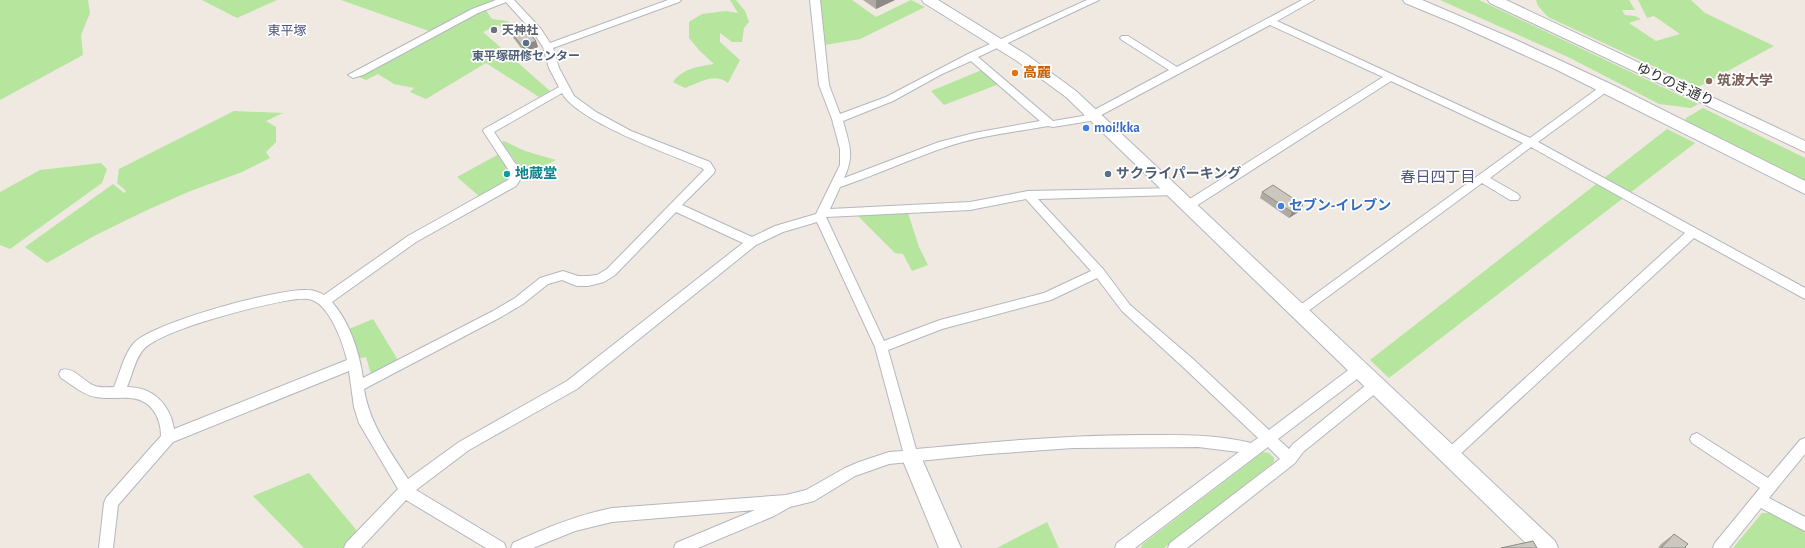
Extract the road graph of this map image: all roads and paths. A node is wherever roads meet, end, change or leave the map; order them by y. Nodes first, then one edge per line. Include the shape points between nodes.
1 (504, 0) edge
2 (509, 0) edge
3 (676, 0) edge
4 (815, 0) edge
5 (929, 0) edge
6 (1094, 0) edge
7 (1309, 0) edge
8 (1410, 0) edge
9 (1496, 0) edge
10 (1526, 0) edge
11 (1270, 21) junction
12 (1545, 23) junction
13 (1125, 38) dead end
14 (1000, 44) junction
15 (548, 47) junction
16 (971, 56) junction
17 (1177, 71) junction
18 (353, 75) dead end
19 (1390, 77) junction
20 (564, 88) junction
21 (1604, 88) junction
22 (1095, 115) junction
23 (837, 119) junction
24 (1048, 123) junction
25 (1530, 142) junction
26 (1805, 146) edge
27 (1482, 178) junction
28 (835, 185) junction
29 (1805, 188) edge
30 (1174, 191) junction
31 (1028, 195) junction
32 (1514, 197) dead end
33 (1189, 204) junction
34 (674, 206) junction
35 (822, 215) junction
36 (1693, 232) junction
37 (752, 242) junction
38 (1099, 272) junction
39 (1805, 294) edge
40 (324, 302) junction
41 (1298, 310) junction
42 (880, 346) junction
43 (354, 363) junction
44 (1360, 369) junction
45 (66, 374) dead end
46 (1376, 385) junction
47 (357, 387) junction
48 (118, 392) junction
49 (168, 438) junction
50 (1269, 439) junction
51 (1698, 439) dead end
52 (1805, 444) edge
53 (1254, 450) junction
54 (1450, 455) junction
55 (911, 456) junction
56 (1290, 459) junction
57 (1770, 487) junction
58 (407, 490) junction
59 (1759, 500) junction
60 (786, 501) junction
61 (1805, 524) edge
62 (1127, 547) edge
63 (106, 548) edge
64 (351, 548) edge
65 (499, 548) edge
66 (518, 548) edge
67 (681, 548) edge
68 (950, 548) edge
69 (1175, 548) edge
70 (1547, 548) edge
71 (1720, 548) edge

1 - 18 street via 475,11 360,74
2 - 15 street via 538,31
3 - 15 street
4 - 23 street via 824,85
5 - 14 street
6 - 14 street
7 - 11 street
8 - 21 street via 1510,42
9 - 12 street, ゆりのき通り
10 - 12 street via 1534,14
11 - 17 street
11 - 19 street
12 - 26 street, ゆりのき通り
13 - 17 street
14 - 16 street
14 - 22 street via 1052,79
15 - 20 street via 554,68
16 - 23 street via 881,104
16 - 24 street
17 - 22 street
19 - 25 street
19 - 33 street
20 - 34 street via 570,98 608,124 710,168
20 - 40 street via 488,130 518,175 512,182 412,239
21 - 25 street
21 - 29 street
22 - 24 street via 1086,119
22 - 30 street
23 - 28 street via 845,149 845,165
24 - 28 street via 943,144
25 - 27 street
25 - 36 street
27 - 32 street
27 - 41 street
28 - 35 street
30 - 31 street
30 - 33 street
31 - 35 street via 970,206
31 - 38 street
33 - 41 street
34 - 37 street
34 - 47 street via 633,251 600,279 577,281 563,276 544,281 519,301 497,314
35 - 37 street via 779,229
35 - 42 street
36 - 39 street
36 - 54 street
37 - 58 street via 572,385 464,446
38 - 42 street via 1047,297 940,325
38 - 50 street via 1126,308
40 - 43 street via 339,323
40 - 48 street via 316,296 290,295 224,311 145,341 139,347
41 - 44 street
42 - 55 street
43 - 47 street
43 - 49 street
44 - 46 street
44 - 50 street
45 - 48 street via 98,392
46 - 54 street
46 - 56 street via 1298,448
47 - 58 street via 365,420
48 - 49 street via 150,396 167,422
49 - 63 street via 111,503
50 - 53 street
50 - 56 street
51 - 57 street
52 - 57 street
53 - 55 street via 1230,444 1198,441 1135,441 1042,444
53 - 62 street
54 - 70 street
55 - 60 street via 889,458 864,466 809,496
55 - 68 street
56 - 69 street
57 - 59 street
58 - 64 street
58 - 65 street via 411,495
59 - 61 street
59 - 71 street
60 - 66 street via 588,519 554,530
60 - 67 street via 769,511

